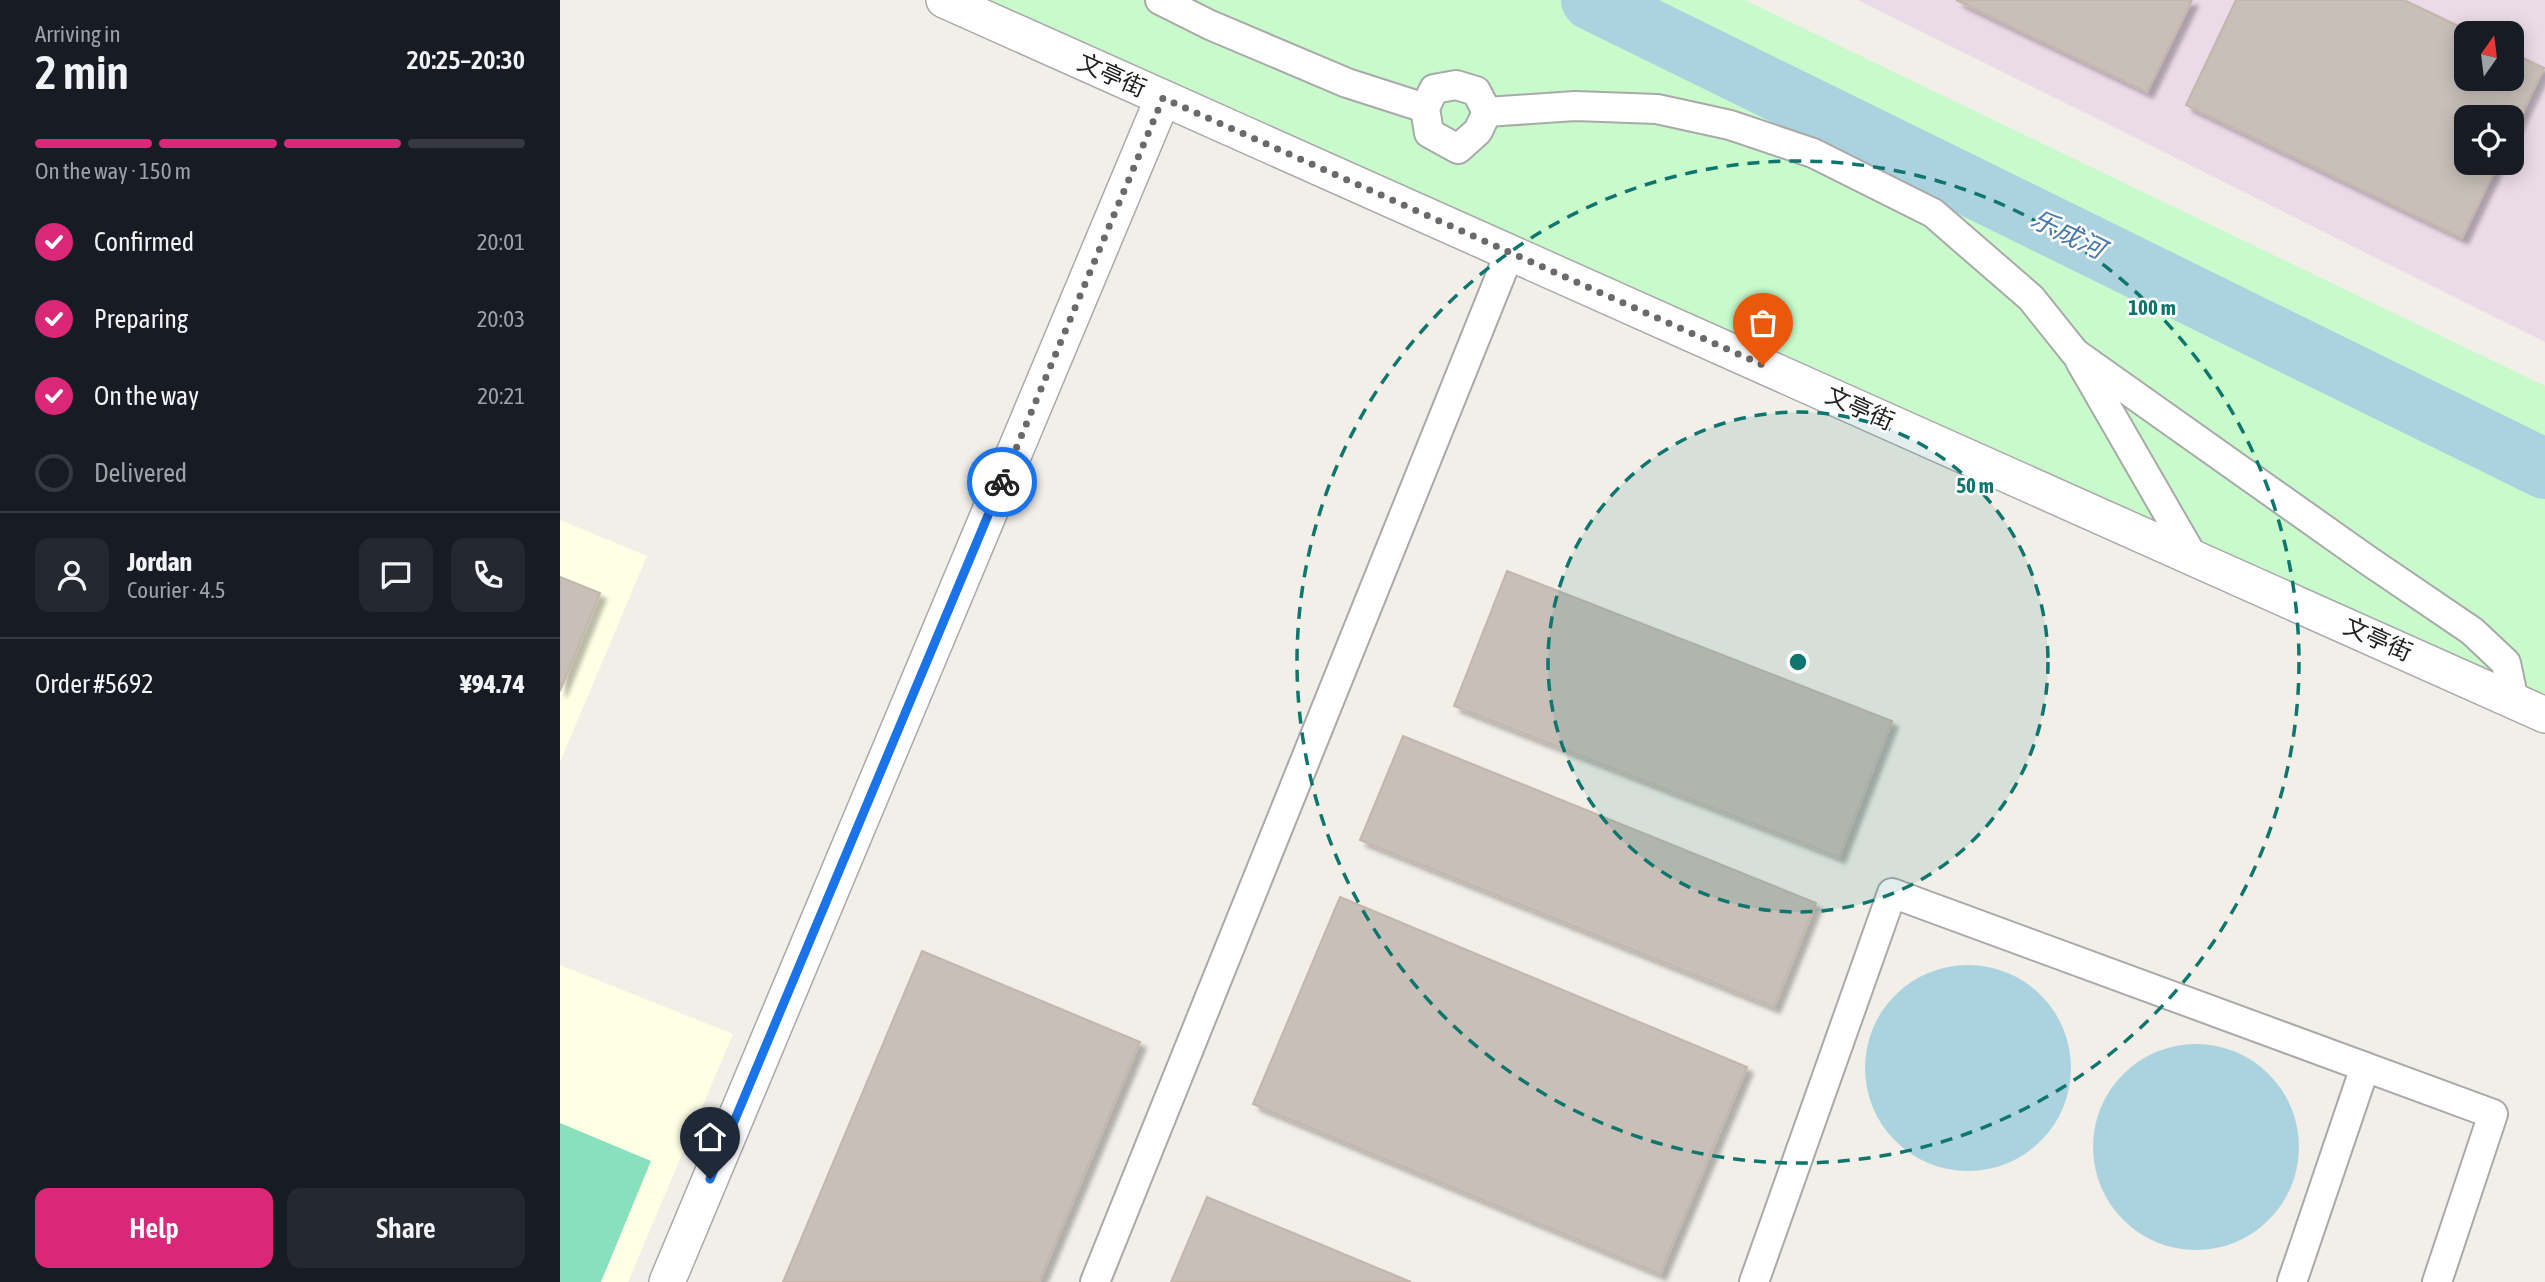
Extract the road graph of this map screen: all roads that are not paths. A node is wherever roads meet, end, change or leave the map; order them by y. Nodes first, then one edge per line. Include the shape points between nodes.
1 (944, 0) edge
2 (1160, 0) edge
3 (1163, 98) junction
4 (1425, 107) junction
5 (1488, 112) junction
6 (1510, 252) junction
7 (2075, 353) junction
8 (2193, 557) junction
9 (2530, 708) edge
10 (2365, 1067) junction
11 (667, 1282) edge
12 (1095, 1282) edge
13 (1754, 1282) edge
14 (2292, 1282) edge
15 (2437, 1282) edge

1 - 3 street, 文亭街
2 - 4 street via 1347,83
3 - 6 street, 文亭街
3 - 11 street
4 - 5 street via 1434,89 1455,85 1476,90
4 - 5 street via 1429,133 1458,149 1478,131
5 - 7 street via 1575,106 1657,109 1730,125 1813,153 1933,212 2031,298
6 - 8 street, 文亭街
6 - 12 street
7 - 8 street
7 - 9 street via 2472,632 2506,663
8 - 9 street, 文亭街
10 - 13 street via 1892,893
10 - 14 street
10 - 15 street via 2493,1114

